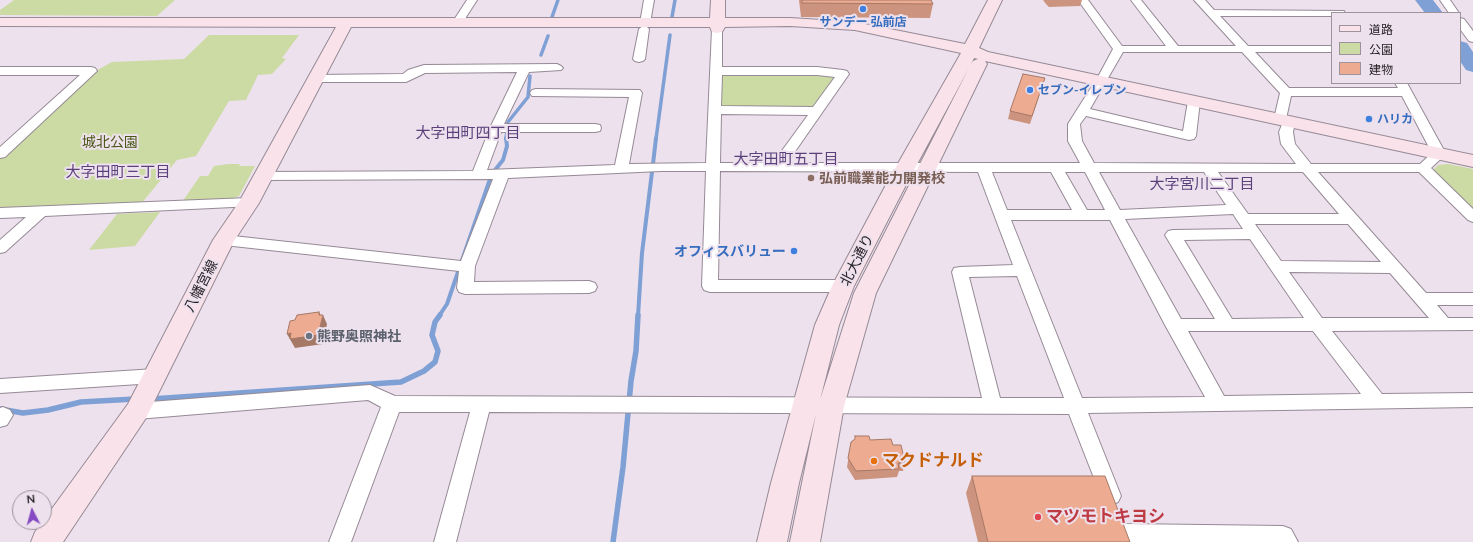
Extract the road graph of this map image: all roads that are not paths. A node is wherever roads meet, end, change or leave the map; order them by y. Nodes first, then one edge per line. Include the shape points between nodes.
1 (472, 0) edge
2 (649, 0) edge
3 (718, 0) edge
4 (995, 0) edge
5 (1012, 0) edge
6 (1083, 0) edge
7 (1136, 0) edge
8 (1199, 0) edge
9 (1445, 0) edge
10 (1329, 4) dead end
11 (1339, 12) edge
12 (1453, 12) edge
13 (1212, 13) junction
14 (1331, 13) edge
15 (1461, 16) edge
16 (1473, 18) edge
17 (0, 22) edge
18 (1461, 22) edge
19 (457, 23) junction
20 (645, 26) junction
21 (717, 26) junction
22 (344, 27) junction
23 (0, 29) edge
24 (1473, 39) edge
25 (1119, 49) junction
26 (1175, 49) junction
27 (1246, 49) junction
28 (1331, 49) edge
29 (973, 54) junction
30 (639, 59) dead end
31 (525, 68) junction
32 (557, 68) dead end
33 (0, 71) edge
34 (716, 71) junction
35 (315, 80) junction
36 (1101, 81) junction
37 (1403, 87) edge
38 (1286, 92) junction
39 (536, 93) dead end
40 (1194, 101) junction
41 (715, 110) junction
42 (817, 110) junction
43 (1082, 111) junction
44 (1285, 120) junction
45 (496, 128) junction
46 (595, 128) dead end
47 (0, 154) edge
48 (1439, 154) junction
49 (1473, 161) edge
50 (713, 167) junction
51 (927, 167) junction
52 (983, 167) junction
53 (777, 168) junction
54 (906, 168) junction
55 (1056, 168) junction
56 (1090, 168) junction
57 (1208, 168) junction
58 (1307, 168) junction
59 (1423, 168) junction
60 (621, 169) junction
61 (492, 175) junction
62 (263, 176) junction
63 (249, 202) junction
64 (40, 212) junction
65 (0, 213) edge
66 (1115, 214) junction
67 (1240, 214) junction
68 (1002, 215) junction
69 (1082, 215) junction
70 (1473, 217) edge
71 (1352, 219) junction
72 (1254, 234) junction
73 (224, 240) junction
74 (0, 248) edge
75 (461, 266) junction
76 (1277, 266) junction
77 (1395, 268) junction
78 (1024, 270) junction
79 (589, 286) dead end
80 (843, 286) junction
81 (1422, 299) junction
82 (1473, 299) edge
83 (1444, 324) junction
84 (1473, 324) edge
85 (1174, 325) junction
86 (1227, 325) junction
87 (1318, 325) junction
88 (0, 386) edge
89 (144, 396) junction
90 (1473, 400) edge
91 (1378, 402) junction
92 (1218, 403) junction
93 (392, 404) junction
94 (482, 404) junction
95 (805, 404) junction
96 (831, 406) junction
97 (993, 406) junction
98 (1076, 406) junction
99 (1123, 527) edge
100 (46, 542) edge
101 (340, 542) edge
102 (445, 542) edge
103 (772, 542) edge
104 (805, 542) edge
105 (1286, 542) edge

1 - 19 street
2 - 20 street
3 - 21 street
4 - 29 street, 北大通り
5 - 29 street
6 - 25 street
7 - 26 street
8 - 13 street
9 - 12 street
10 - 11 street
13 - 14 street
13 - 27 street
15 - 16 street
17 - 22 street
18 - 24 street
19 - 20 street
19 - 22 street
20 - 21 street
20 - 22 street
20 - 30 street
21 - 29 street via 843,31
21 - 34 street
22 - 23 street
22 - 35 street, 八幡宮線
25 - 26 street
25 - 36 street
26 - 27 street
27 - 28 street
27 - 38 street
29 - 36 street
29 - 51 street
29 - 54 street, 北大通り
31 - 32 street
31 - 35 street via 424,69 406,78
31 - 45 street
33 - 47 street via 91,71
34 - 41 street
34 - 42 street via 817,70 843,74
35 - 62 street, 八幡宮線
36 - 40 street
36 - 43 street
37 - 38 street
37 - 48 street
38 - 44 street
39 - 60 street via 636,93
40 - 43 street via 1189,136
40 - 44 street
41 - 42 street
41 - 50 street
42 - 53 street
43 - 56 street via 1074,124 1075,141
44 - 48 street
44 - 58 street via 1288,144
45 - 46 street
45 - 61 street
48 - 49 street
48 - 59 street
50 - 53 street
50 - 60 street
50 - 80 street via 710,286
51 - 52 street
51 - 54 street
51 - 96 street via 865,293
52 - 55 street
52 - 68 street
53 - 54 street
54 - 80 street, 北大通り
55 - 56 street
55 - 69 street
56 - 57 street
56 - 66 street
57 - 58 street
57 - 67 street
58 - 59 street
58 - 71 street
59 - 70 street
60 - 61 street
61 - 62 street
61 - 75 street
62 - 63 street, 八幡宮線
63 - 64 street
63 - 73 street, 八幡宮線
64 - 65 street
64 - 74 street
66 - 67 street
66 - 69 street
66 - 85 street
67 - 71 street
67 - 72 street
68 - 69 street
68 - 78 street
71 - 77 street
72 - 76 street
72 - 86 street via 1173,235
73 - 75 street
73 - 89 street, 八幡宮線
75 - 79 street via 465,288
76 - 77 street
76 - 87 street
77 - 81 street
78 - 97 street via 960,272
78 - 98 street
80 - 95 street, 北大通り via 827,325
81 - 82 street
81 - 83 street
83 - 84 street
83 - 87 street
85 - 86 street
85 - 92 street
86 - 87 street
87 - 91 street
88 - 89 street
89 - 93 street via 370,392
89 - 100 street, 八幡宮線
90 - 91 street
91 - 92 street
92 - 98 street
93 - 94 street
93 - 101 street
94 - 95 street
94 - 102 street
95 - 96 street
95 - 103 street, 北大通り via 784,483
96 - 97 street
96 - 104 street
97 - 98 street
98 - 99 street
99 - 105 street via 1283,536

